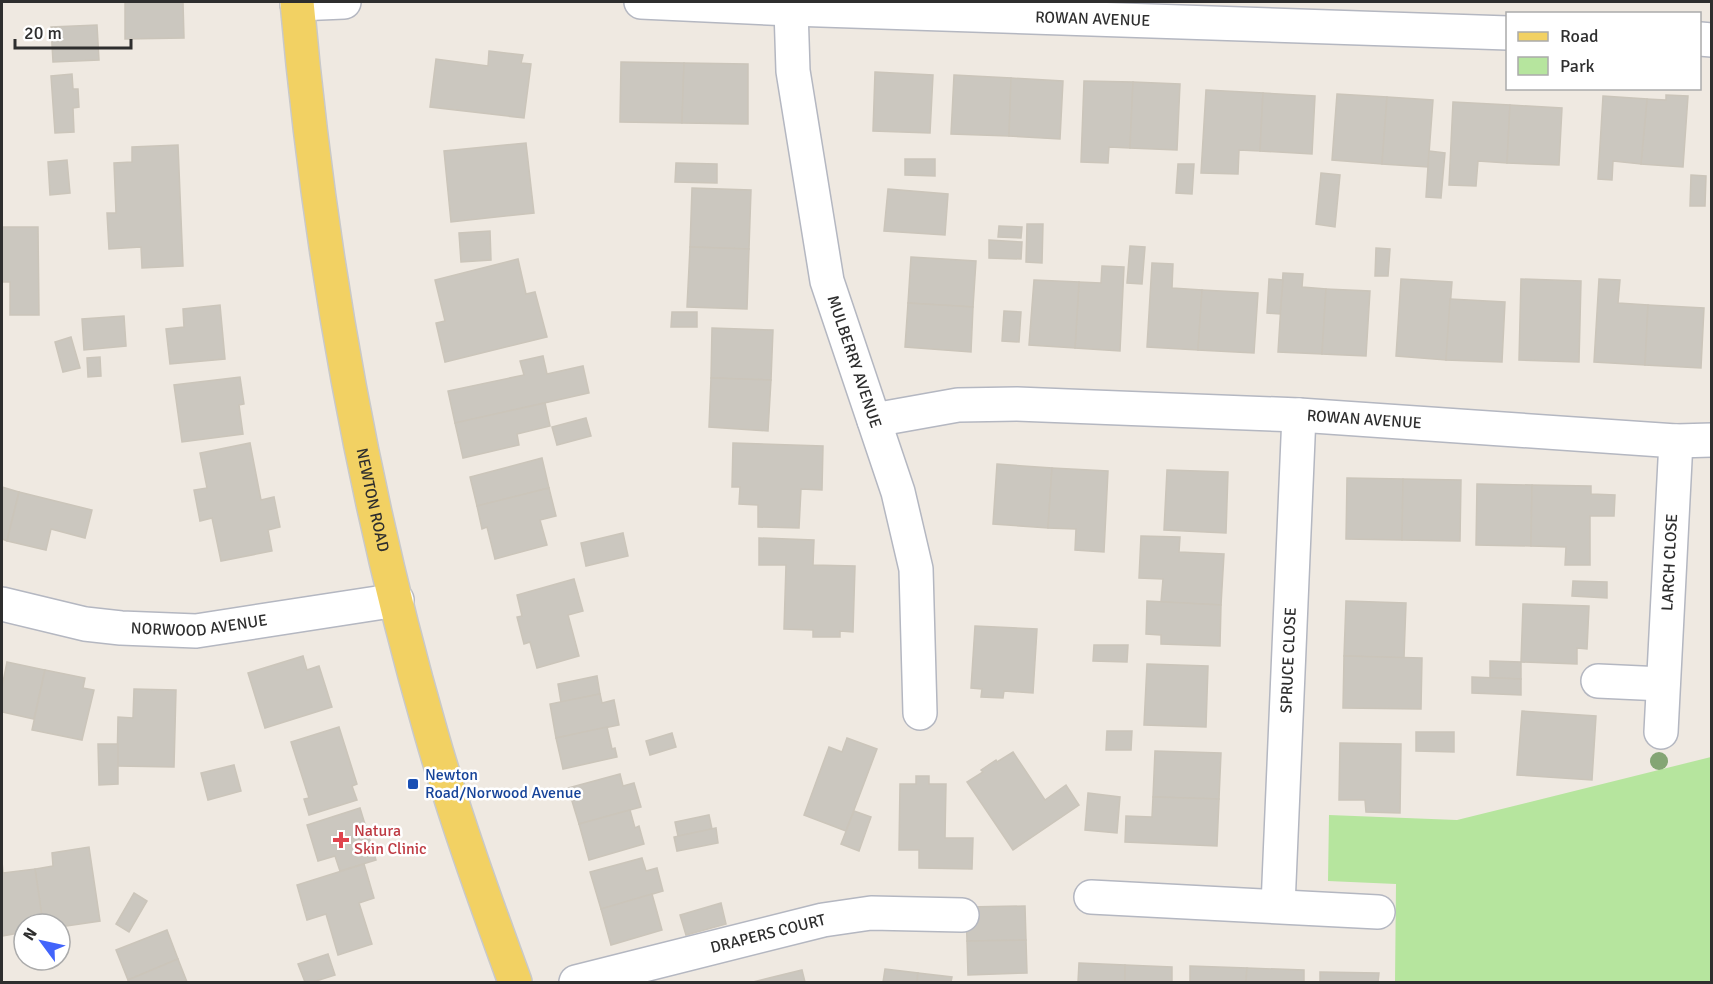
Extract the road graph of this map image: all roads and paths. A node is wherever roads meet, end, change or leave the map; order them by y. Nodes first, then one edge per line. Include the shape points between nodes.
1 (344, 2) edge
2 (641, 2) edge
3 (297, 3) edge
4 (791, 9) junction
5 (1506, 33) edge
6 (1299, 415) junction
7 (874, 420) junction
8 (1712, 440) edge
9 (1676, 441) junction
10 (397, 600) junction
11 (2, 604) edge
12 (1598, 681) dead end
13 (1663, 684) junction
14 (920, 713) dead end
15 (1661, 732) dead end
16 (1091, 897) dead end
17 (1278, 906) junction
18 (1378, 912) dead end
19 (962, 915) dead end
20 (515, 982) edge
21 (576, 982) edge

1 - 3 street
2 - 4 street, ROWAN AVENUE
3 - 10 main road, NEWTON ROAD via 330,278 358,436
4 - 5 street, ROWAN AVENUE
4 - 7 street, MULBERRY AVENUE via 793,71 827,281
6 - 7 street, ROWAN AVENUE via 958,405
6 - 9 street, ROWAN AVENUE
6 - 17 street, SPRUCE CLOSE
7 - 14 street, MULBERRY AVENUE via 916,569
8 - 9 street, ROWAN AVENUE
9 - 13 street, LARCH CLOSE
10 - 11 street, NORWOOD AVENUE via 196,631 85,624
10 - 20 main road, NEWTON ROAD via 431,733
12 - 13 street
13 - 15 street, LARCH CLOSE
16 - 17 street
17 - 18 street
19 - 21 street, DRAPERS COURT via 871,913 823,920

